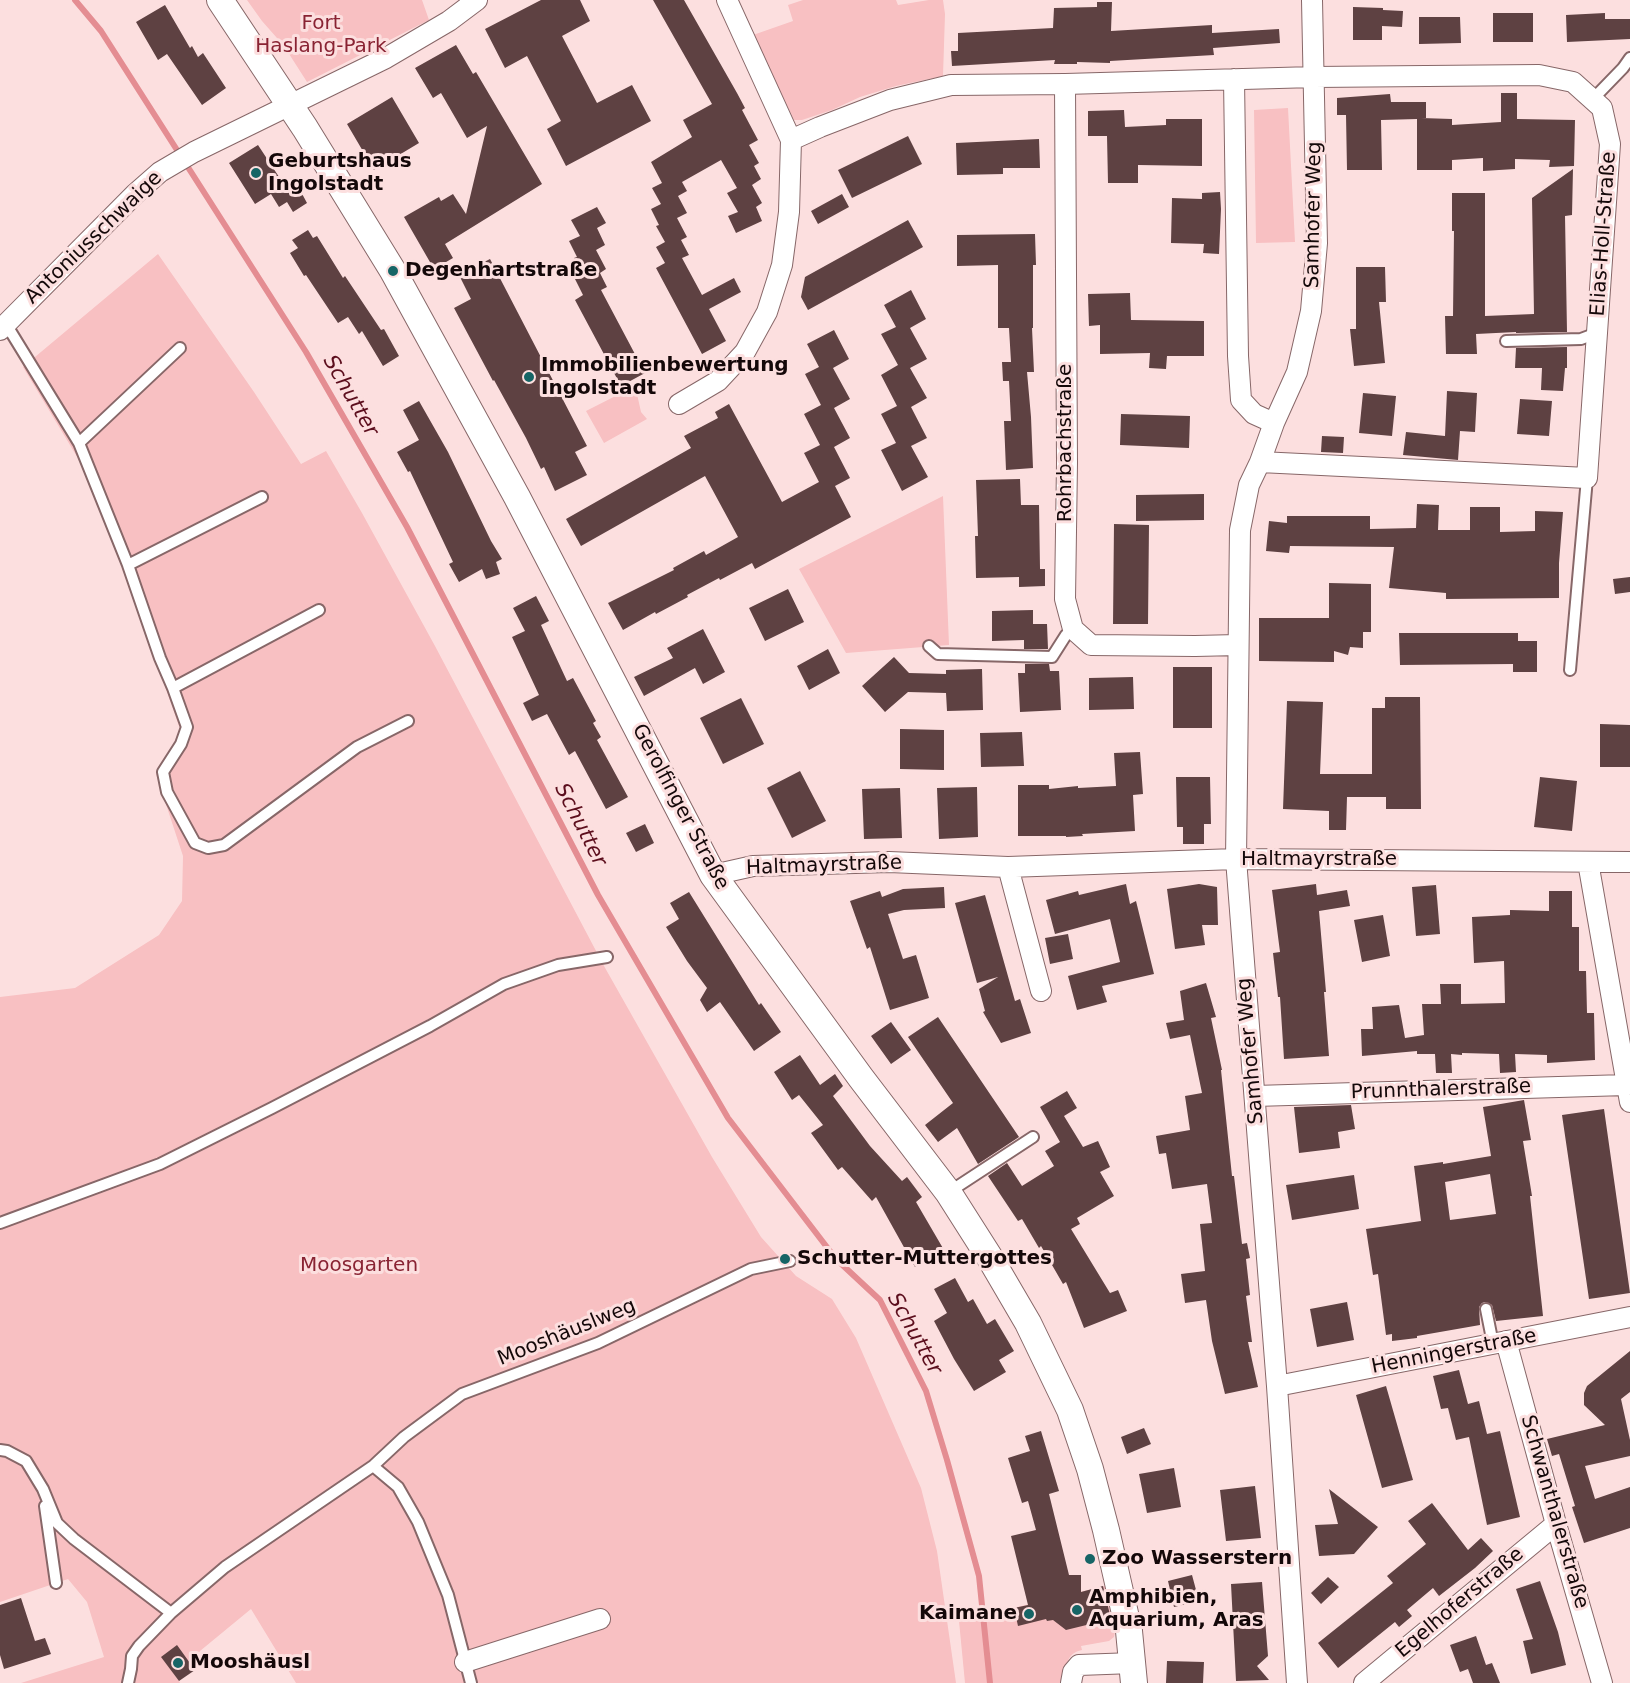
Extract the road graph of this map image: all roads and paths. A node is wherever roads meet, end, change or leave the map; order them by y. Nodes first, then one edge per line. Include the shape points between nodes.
1 (220, 0) edge
2 (477, 0) edge
3 (727, 0) edge
4 (1312, 0) edge
5 (1630, 58) edge
6 (1314, 77) junction
7 (1234, 79) junction
8 (1065, 84) junction
9 (1592, 100) junction
10 (290, 106) junction
11 (791, 140) junction
12 (3, 327) edge
13 (1597, 333) junction
14 (1506, 341) dead end
15 (180, 348) dead end
16 (679, 404) dead end
17 (1274, 423) junction
18 (79, 443) junction
19 (1260, 462) junction
20 (1587, 478) junction
21 (262, 497) dead end
22 (128, 566) junction
23 (319, 610) dead end
24 (1073, 629) junction
25 (1239, 645) junction
26 (929, 646) dead end
27 (1570, 670) dead end
28 (173, 688) junction
29 (408, 721) dead end
30 (1236, 859) junction
31 (1588, 862) junction
32 (1630, 862) edge
33 (1008, 867) junction
34 (713, 875) junction
35 (607, 957) dead end
36 (1041, 991) dead end
37 (1628, 1094) edge
38 (1255, 1096) junction
39 (1033, 1137) dead end
40 (948, 1192) junction
41 (0, 1223) edge
42 (790, 1260) dead end
43 (1486, 1309) dead end
44 (1630, 1317) edge
45 (1500, 1342) junction
46 (1277, 1386) junction
47 (0, 1450) edge
48 (373, 1466) junction
49 (43, 1490) junction
50 (1556, 1524) junction
51 (56, 1583) dead end
52 (171, 1613) junction
53 (600, 1619) dead end
54 (465, 1662) junction
55 (1133, 1673) edge
56 (128, 1683) edge
57 (471, 1683) edge
58 (1071, 1683) edge
59 (1297, 1683) edge
60 (1364, 1683) edge
61 (1602, 1683) edge

1 - 10 street, Gerolfinger Straße
2 - 10 street via 386,58
3 - 11 street
4 - 6 street, Samhofer Weg
5 - 9 lane
6 - 7 street
6 - 9 street, Elias-Holl-Straße via 1539,75 1573,82
6 - 17 street, Samhofer Weg via 1317,243 1311,310 1297,372
7 - 8 street
7 - 17 street via 1241,400 1254,414
8 - 11 street via 951,85 890,100
8 - 24 street, Rohrbachstraße via 1065,599
9 - 13 street, Elias-Holl-Straße via 1602,108 1610,144
10 - 12 street, Antoniusschwaige via 160,171
10 - 34 street, Gerolfinger Straße via 393,271 440,356
11 - 16 street via 785,249 767,312 745,352 718,381
12 - 18 lane
13 - 14 lane via 1581,339
13 - 20 street, Elias-Holl-Straße
15 - 18 lane
17 - 19 street, Samhofer Weg
18 - 22 lane
19 - 20 street
19 - 25 street, Samhofer Weg via 1249,485 1240,530
20 - 27 lane, Elias-Holl-Straße
21 - 22 lane
22 - 28 lane
23 - 28 lane
24 - 25 street via 1091,645
24 - 26 lane via 1052,657 938,654
25 - 30 street, Samhofer Weg
28 - 29 lane via 187,727 163,772 167,792 195,843 208,848 224,845 357,747
30 - 31 street, Haltmayrstraße
30 - 33 street, Haltmayrstraße
30 - 38 street, Samhofer Weg
31 - 32 street, Haltmayrstraße
31 - 37 street
33 - 34 street, Haltmayrstraße via 889,862 753,866
33 - 36 street
34 - 40 street, Gerolfinger Straße
35 - 41 lane via 558,965 504,984 160,1164
37 - 38 street, Prunnthalerstraße
38 - 46 street, Samhofer Weg
39 - 40 lane
40 - 55 street, Gerolfinger Straße via 1028,1323 1070,1410 1106,1530 1129,1632
42 - 48 lane, Mooshäuslweg via 751,1269 598,1343 462,1394 404,1437
43 - 45 lane
44 - 45 street, Henningerstraße
45 - 46 street, Henningerstraße
45 - 50 street, Schwanthalerstraße
46 - 59 street, Samhofer Weg
47 - 49 lane via 26,1461
48 - 52 lane, Mooshäuslweg via 225,1567
48 - 54 lane via 398,1487 418,1522 448,1595
49 - 51 lane
49 - 52 lane via 57,1523
50 - 60 street, Egelhoferstraße
50 - 61 street, Schwanthalerstraße
52 - 56 lane, Mooshäuslweg via 138,1646 132,1656
53 - 54 street
54 - 57 lane
55 - 58 street via 1079,1665

